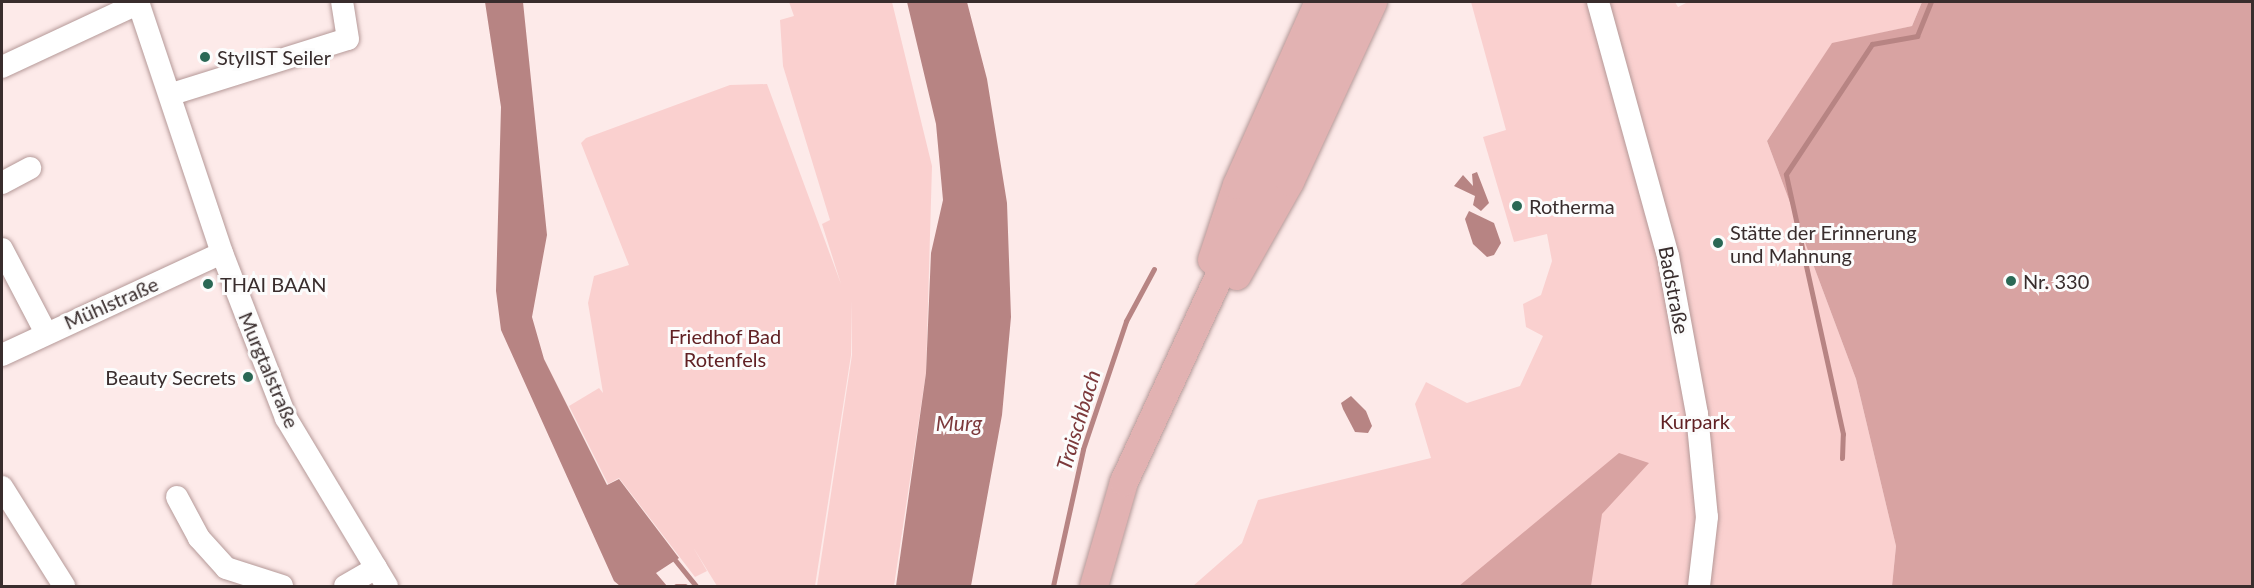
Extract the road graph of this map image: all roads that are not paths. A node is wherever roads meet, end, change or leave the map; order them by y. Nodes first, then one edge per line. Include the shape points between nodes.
1 (139, 2) edge
2 (342, 2) edge
3 (1319, 2) edge
4 (1346, 2) edge
5 (1373, 2) edge
6 (1598, 2) edge
7 (2, 67) edge
8 (172, 94) junction
9 (30, 168) dead end
10 (2, 183) edge
11 (2, 249) edge
12 (222, 253) junction
13 (1208, 295) junction
14 (46, 333) junction
15 (2, 355) edge
16 (1124, 482) junction
17 (2, 487) edge
18 (177, 497) dead end
19 (382, 578) edge
20 (64, 586) edge
21 (282, 586) edge
22 (345, 586) edge
23 (1094, 586) edge
24 (1699, 586) edge

1 - 7 street
1 - 8 street, Murgtalstraße
2 - 8 street via 348,39
3 - 13 main road via 1214,242
4 - 13 main road
5 - 16 main road via 1290,182 1215,315 1156,443
6 - 24 street, Badstraße via 1668,256 1688,362 1707,517
8 - 12 street, Murgtalstraße
9 - 10 street
11 - 14 street
12 - 14 street, Mühlstraße
12 - 19 street, Murgtalstraße via 286,418
13 - 16 main road
14 - 15 street, Mühlstraße
16 - 23 main road
17 - 20 street
18 - 21 street via 199,538 226,568
19 - 22 street

